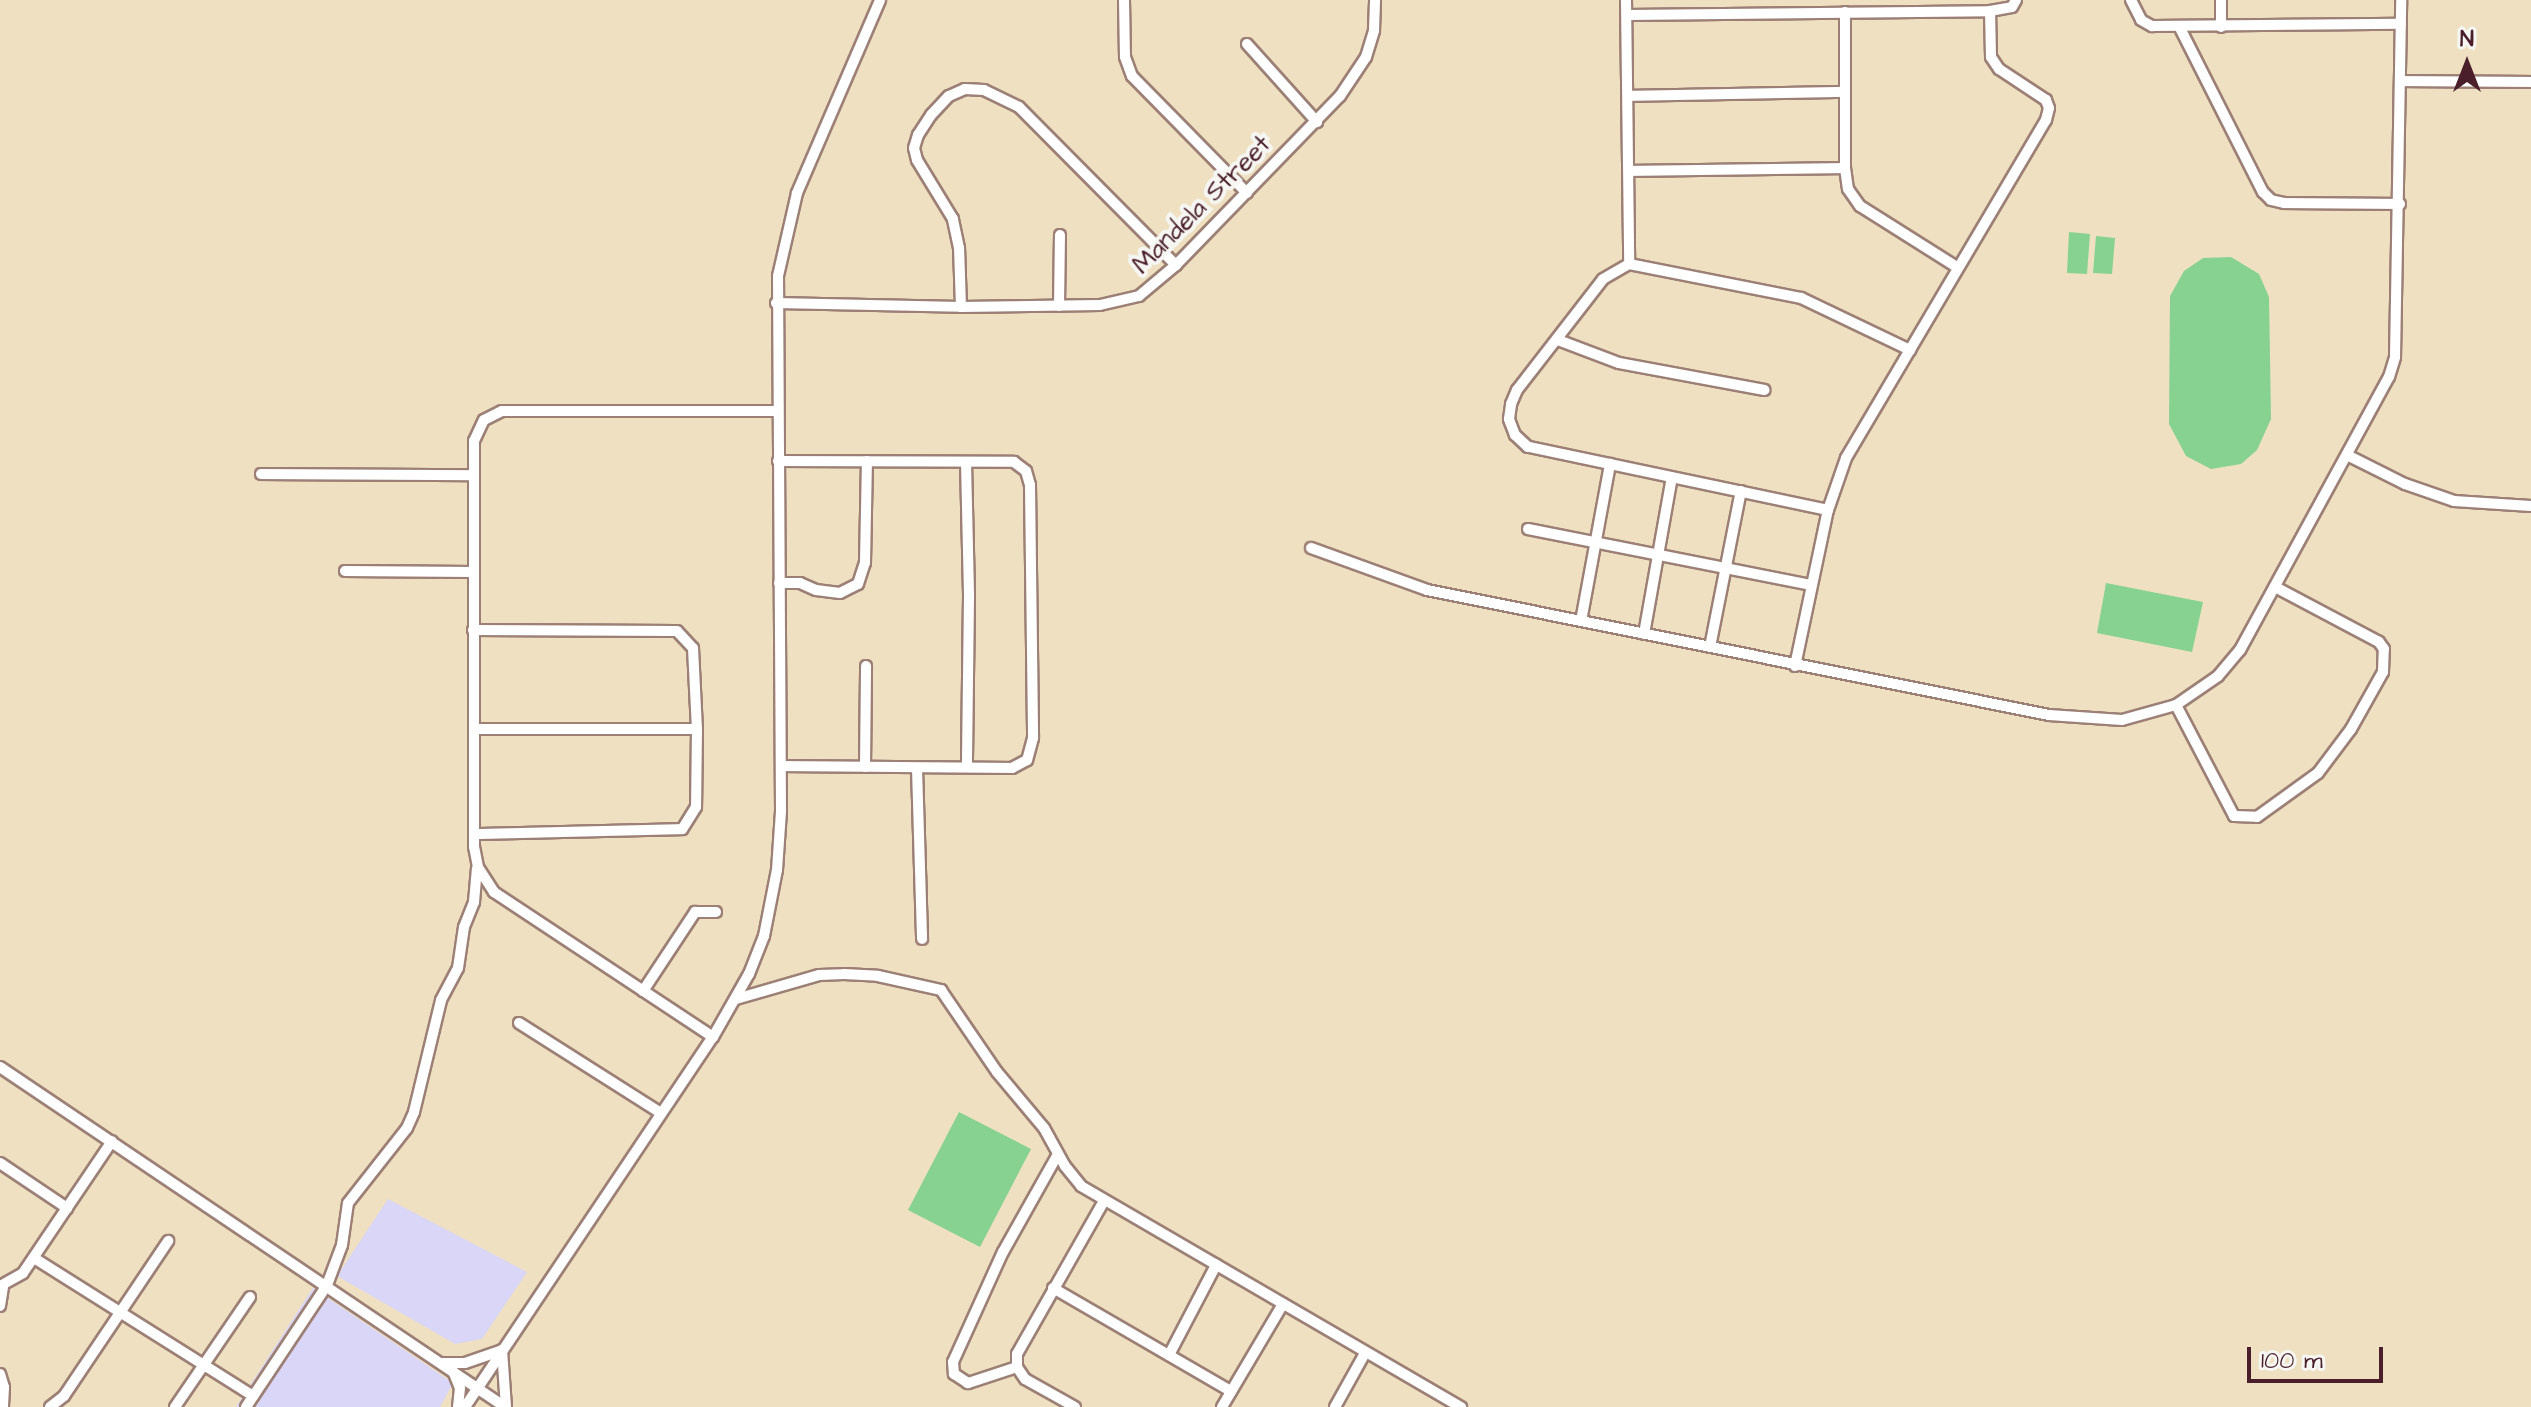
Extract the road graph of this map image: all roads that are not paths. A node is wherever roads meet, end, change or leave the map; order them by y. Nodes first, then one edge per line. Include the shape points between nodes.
1 (880, 0) edge
2 (1124, 0) edge
3 (1375, 0) edge
4 (1626, 0) edge
5 (1710, 0) edge
6 (1797, 0) edge
7 (2016, 0) edge
8 (2131, 0) edge
9 (2221, 0) edge
10 (2401, 0) edge
11 (1881, 6) edge
12 (1990, 11) junction
13 (1797, 12) junction
14 (1845, 12) junction
15 (1710, 14) junction
16 (1627, 15) junction
17 (2401, 24) junction
18 (2221, 27) junction
19 (2180, 28) junction
20 (1247, 44) dead end
21 (2400, 81) junction
22 (2531, 82) edge
23 (1845, 92) junction
24 (1628, 96) junction
25 (1317, 122) junction
26 (1845, 168) junction
27 (1629, 171) junction
28 (1247, 193) junction
29 (2400, 204) junction
30 (1060, 235) dead end
31 (1629, 264) junction
32 (1176, 265) junction
33 (1957, 267) junction
34 (776, 303) junction
35 (1059, 306) junction
36 (961, 307) junction
37 (1558, 340) junction
38 (1910, 350) junction
39 (1765, 390) dead end
40 (777, 411) junction
41 (2347, 455) junction
42 (778, 461) junction
43 (867, 461) junction
44 (966, 462) junction
45 (1610, 464) junction
46 (261, 474) dead end
47 (474, 475) junction
48 (1672, 477) junction
49 (1741, 491) junction
50 (2531, 506) edge
51 (1828, 510) junction
52 (1528, 529) dead end
53 (1596, 544) junction
54 (1311, 548) dead end
55 (1657, 557) junction
56 (1724, 570) junction
57 (345, 571) dead end
58 (473, 572) junction
59 (779, 583) junction
60 (1811, 585) junction
61 (2275, 587) junction
62 (1581, 621) junction
63 (473, 630) junction
64 (1644, 634) junction
65 (1710, 647) junction
66 (866, 666) dead end
67 (1795, 666) junction
68 (2176, 705) junction
69 (474, 729) junction
70 (697, 729) junction
71 (782, 766) junction
72 (865, 767) junction
73 (967, 767) junction
74 (917, 768) junction
75 (474, 834) junction
76 (478, 867) junction
77 (716, 912) dead end
78 (922, 939) dead end
79 (643, 991) junction
80 (736, 999) junction
81 (519, 1023) dead end
82 (713, 1037) junction
83 (0, 1067) edge
84 (661, 1113) junction
85 (112, 1141) junction
86 (1058, 1154) junction
87 (0, 1163) edge
88 (1104, 1201) junction
89 (67, 1208) junction
90 (168, 1241) dead end
91 (34, 1258) junction
92 (1216, 1265) junction
93 (327, 1285) junction
94 (2, 1286) edge
95 (1053, 1288) junction
96 (250, 1297) dead end
97 (1283, 1304) junction
98 (0, 1306) edge
99 (121, 1310) junction
100 (502, 1350) junction
101 (1365, 1353) junction
102 (1169, 1355) junction
103 (441, 1363) junction
104 (202, 1364) junction
105 (1017, 1367) junction
106 (453, 1371) junction
107 (0, 1374) edge
108 (477, 1387) junction
109 (1231, 1391) junction
110 (253, 1396) junction
111 (1441, 1402) edge
112 (2, 1404) edge
113 (50, 1407) edge
114 (175, 1407) edge
115 (246, 1407) edge
116 (458, 1407) edge
117 (465, 1407) edge
118 (506, 1407) edge
119 (1075, 1407) edge
120 (1222, 1407) edge
121 (1335, 1407) edge
122 (1461, 1407) edge

1 - 34 street via 797,193
2 - 28 street via 1125,57 1132,76
3 - 25 street, Mandela Street via 1366,57
4 - 16 street
5 - 15 street
6 - 13 street
7 - 12 street via 2012,7
8 - 19 street via 2146,25
9 - 18 street
10 - 17 street
11 - 12 street
11 - 14 street
12 - 33 street via 1991,57 1999,69 2046,100 2049,108
13 - 14 street
13 - 15 street
14 - 23 street
15 - 16 street
16 - 24 street
17 - 18 street
17 - 21 street
18 - 19 street
19 - 29 street via 2271,200
20 - 25 street
21 - 22 street
21 - 29 street
23 - 24 street
23 - 26 street
24 - 27 street
25 - 28 street, Mandela Street
26 - 27 street
26 - 33 street via 1848,189 1860,206
27 - 31 street
28 - 32 street, Mandela Street
29 - 41 street via 2395,357
30 - 35 street
31 - 37 street via 1603,279
31 - 38 street via 1801,298
32 - 35 street, Mandela Street via 1149,291 1127,301
32 - 36 street via 1019,107 984,90 965,89 949,96 931,115 914,148 953,219
33 - 38 street
34 - 36 street, Mandela Street
34 - 40 street
35 - 36 street, Mandela Street
37 - 39 street via 1619,363
37 - 45 street via 1517,390 1509,419 1515,435 1528,447
38 - 51 street via 1846,458
40 - 42 street
40 - 47 street via 502,411 480,427 474,441
41 - 50 street via 2454,501
41 - 61 street
42 - 43 street
42 - 59 street
43 - 44 street
43 - 59 street via 865,563 858,584 840,593
44 - 73 street
44 - 73 street via 1017,463 1030,480 1033,738 1028,757 1018,766
45 - 48 street
45 - 53 street
46 - 47 street
47 - 58 street
48 - 49 street
48 - 55 street
49 - 51 street
49 - 56 street
51 - 60 street
52 - 53 street
53 - 55 street
53 - 62 street
54 - 62 street via 1427,590
55 - 56 street
55 - 64 street
56 - 60 street
56 - 65 street
57 - 58 street
58 - 63 street
59 - 71 street
60 - 67 street
61 - 68 street via 2240,650 2218,676
61 - 68 street via 2384,649 2385,663 2376,683 2318,773 2257,817 2234,816
62 - 64 street
63 - 69 street
63 - 70 street via 677,631 693,648
64 - 65 street
65 - 67 street
66 - 72 street
67 - 68 street via 2076,719 2122,720
69 - 70 street
69 - 75 street
70 - 75 street via 696,807 682,829
71 - 72 street
71 - 80 street via 780,840 770,912 757,957
72 - 74 street
73 - 74 street
74 - 78 street
75 - 76 street
76 - 79 street via 494,892
76 - 93 street via 458,968 441,1000 414,1112 348,1203 342,1245
77 - 79 street via 698,910 692,915
79 - 82 street
80 - 82 street
80 - 86 street via 819,975 867,975 938,988
81 - 84 street
82 - 84 street
83 - 85 street
84 - 100 street
85 - 89 street
85 - 93 street
86 - 88 street via 1081,1186
86 - 105 street via 1003,1252 952,1369 968,1383
87 - 89 street
88 - 92 street
88 - 95 street
89 - 91 street
90 - 99 street
91 - 94 street via 23,1273
91 - 99 street
92 - 97 street
92 - 102 street
93 - 103 street
93 - 110 street
94 - 98 street
95 - 102 street
95 - 105 street via 1023,1337
96 - 104 street
97 - 101 street
97 - 109 street
99 - 104 street
99 - 113 street via 64,1396
100 - 103 street via 465,1363
100 - 108 street
100 - 118 street
101 - 111 street
101 - 121 street
102 - 109 street
103 - 106 street
104 - 110 street
104 - 114 street
105 - 119 street via 1025,1379
106 - 108 street
106 - 116 street via 460,1388
107 - 112 street
108 - 117 street
108 - 118 street
109 - 120 street
110 - 115 street
111 - 122 street

